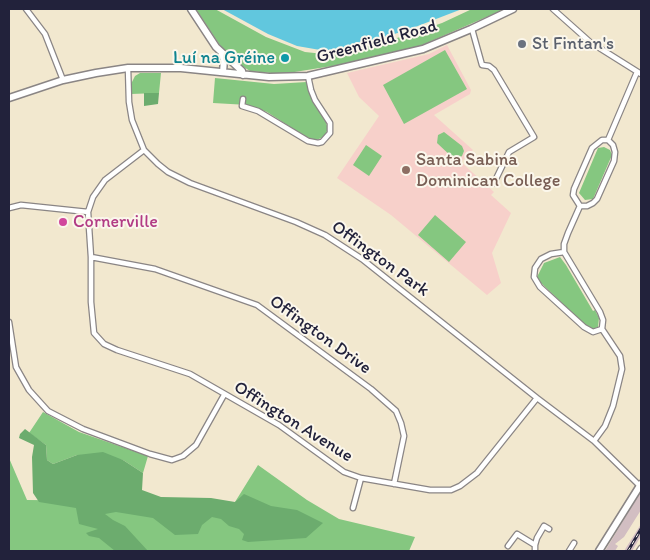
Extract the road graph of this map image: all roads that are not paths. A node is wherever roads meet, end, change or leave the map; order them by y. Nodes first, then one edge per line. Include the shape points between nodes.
1 (26, 9) edge
2 (191, 9) edge
3 (513, 9) edge
4 (553, 9) edge
5 (472, 29) junction
6 (222, 55) junction
7 (128, 68) junction
8 (223, 72) junction
9 (639, 73) edge
10 (243, 75) junction
11 (308, 76) junction
12 (63, 80) junction
13 (9, 98) edge
14 (243, 99) dead end
15 (608, 140) junction
16 (144, 150) junction
17 (494, 183) dead end
18 (580, 206) junction
19 (9, 208) edge
20 (88, 212) junction
21 (564, 252) junction
22 (91, 258) junction
23 (9, 322) edge
24 (602, 329) junction
25 (224, 395) junction
26 (537, 398) junction
27 (594, 440) junction
28 (361, 478) junction
29 (394, 484) junction
30 (640, 485) edge
31 (352, 508) dead end
32 (549, 529) dead end
33 (574, 543) dead end
34 (535, 545) junction
35 (508, 546) dead end
36 (641, 548) edge
37 (535, 551) edge
38 (569, 551) edge
39 (600, 551) edge
40 (639, 551) edge

1 - 12 street via 45,34
2 - 6 main road
3 - 5 main road, Greenfield Road
4 - 9 street via 590,42
5 - 11 main road, Greenfield Road via 423,49
5 - 17 street via 482,65 494,70 534,136 509,152
6 - 8 main road
6 - 10 main road via 242,70
7 - 8 main road, Greenfield Road
7 - 12 main road, Greenfield Road
7 - 16 street, Offington Park via 132,120
8 - 10 main road, Greenfield Road
9 - 15 street
10 - 11 main road, Greenfield Road
11 - 14 street via 315,100 331,127 322,142 308,141 258,110 242,106
12 - 13 main road, Greenfield Road
15 - 18 street via 602,140 592,148 574,189 573,195
15 - 18 street via 613,145 614,161 593,203
16 - 20 street, Offington Avenue via 105,180 93,197
16 - 26 street, Offington Park via 168,172 190,184 325,235 362,259
18 - 21 street via 568,232
19 - 20 street via 21,205
20 - 22 street, Offington Avenue
21 - 24 street via 600,312
21 - 24 street via 541,259 534,277 540,287 584,327 593,332
22 - 25 street, Offington Avenue via 94,333 104,344 190,374
22 - 29 street, Offington Drive via 155,268 257,305 363,384 396,411 401,423 404,436
23 - 25 street via 16,367 29,390 48,411 83,429 150,454 172,460 196,445
24 - 27 street via 620,356 622,368 614,406
25 - 28 street, Offington Avenue via 279,425 344,472
26 - 27 street, Offington Park
26 - 29 street, Offington Avenue via 477,474 460,486 451,490 430,490
27 - 30 street, Offington Park
28 - 29 street, Offington Avenue
28 - 31 street
30 - 39 main road
32 - 34 street via 544,526
33 - 38 street
34 - 35 street via 517,534
34 - 37 street
36 - 40 street

